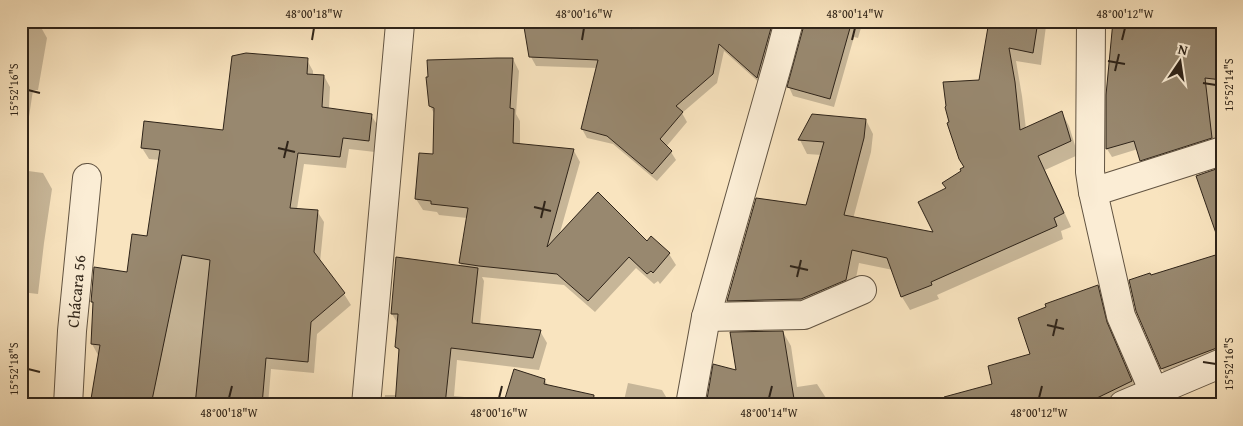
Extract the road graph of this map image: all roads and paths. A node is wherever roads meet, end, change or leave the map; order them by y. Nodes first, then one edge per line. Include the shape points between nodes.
1 (789, 21) edge
2 (1091, 21) edge
3 (400, 24) dead end
4 (1222, 151) edge
5 (87, 178) dead end
6 (1093, 192) junction
7 (862, 290) dead end
8 (706, 317) junction
9 (1222, 363) edge
10 (1154, 392) junction
11 (68, 405) edge
12 (366, 405) edge
13 (690, 405) edge
14 (1123, 405) edge

1 - 8 street
2 - 6 street via 1090,172
3 - 12 street
4 - 6 street
5 - 11 street, Chácara 56
6 - 10 street via 1121,316
7 - 8 street via 804,315
8 - 13 street
9 - 10 street
10 - 14 street

